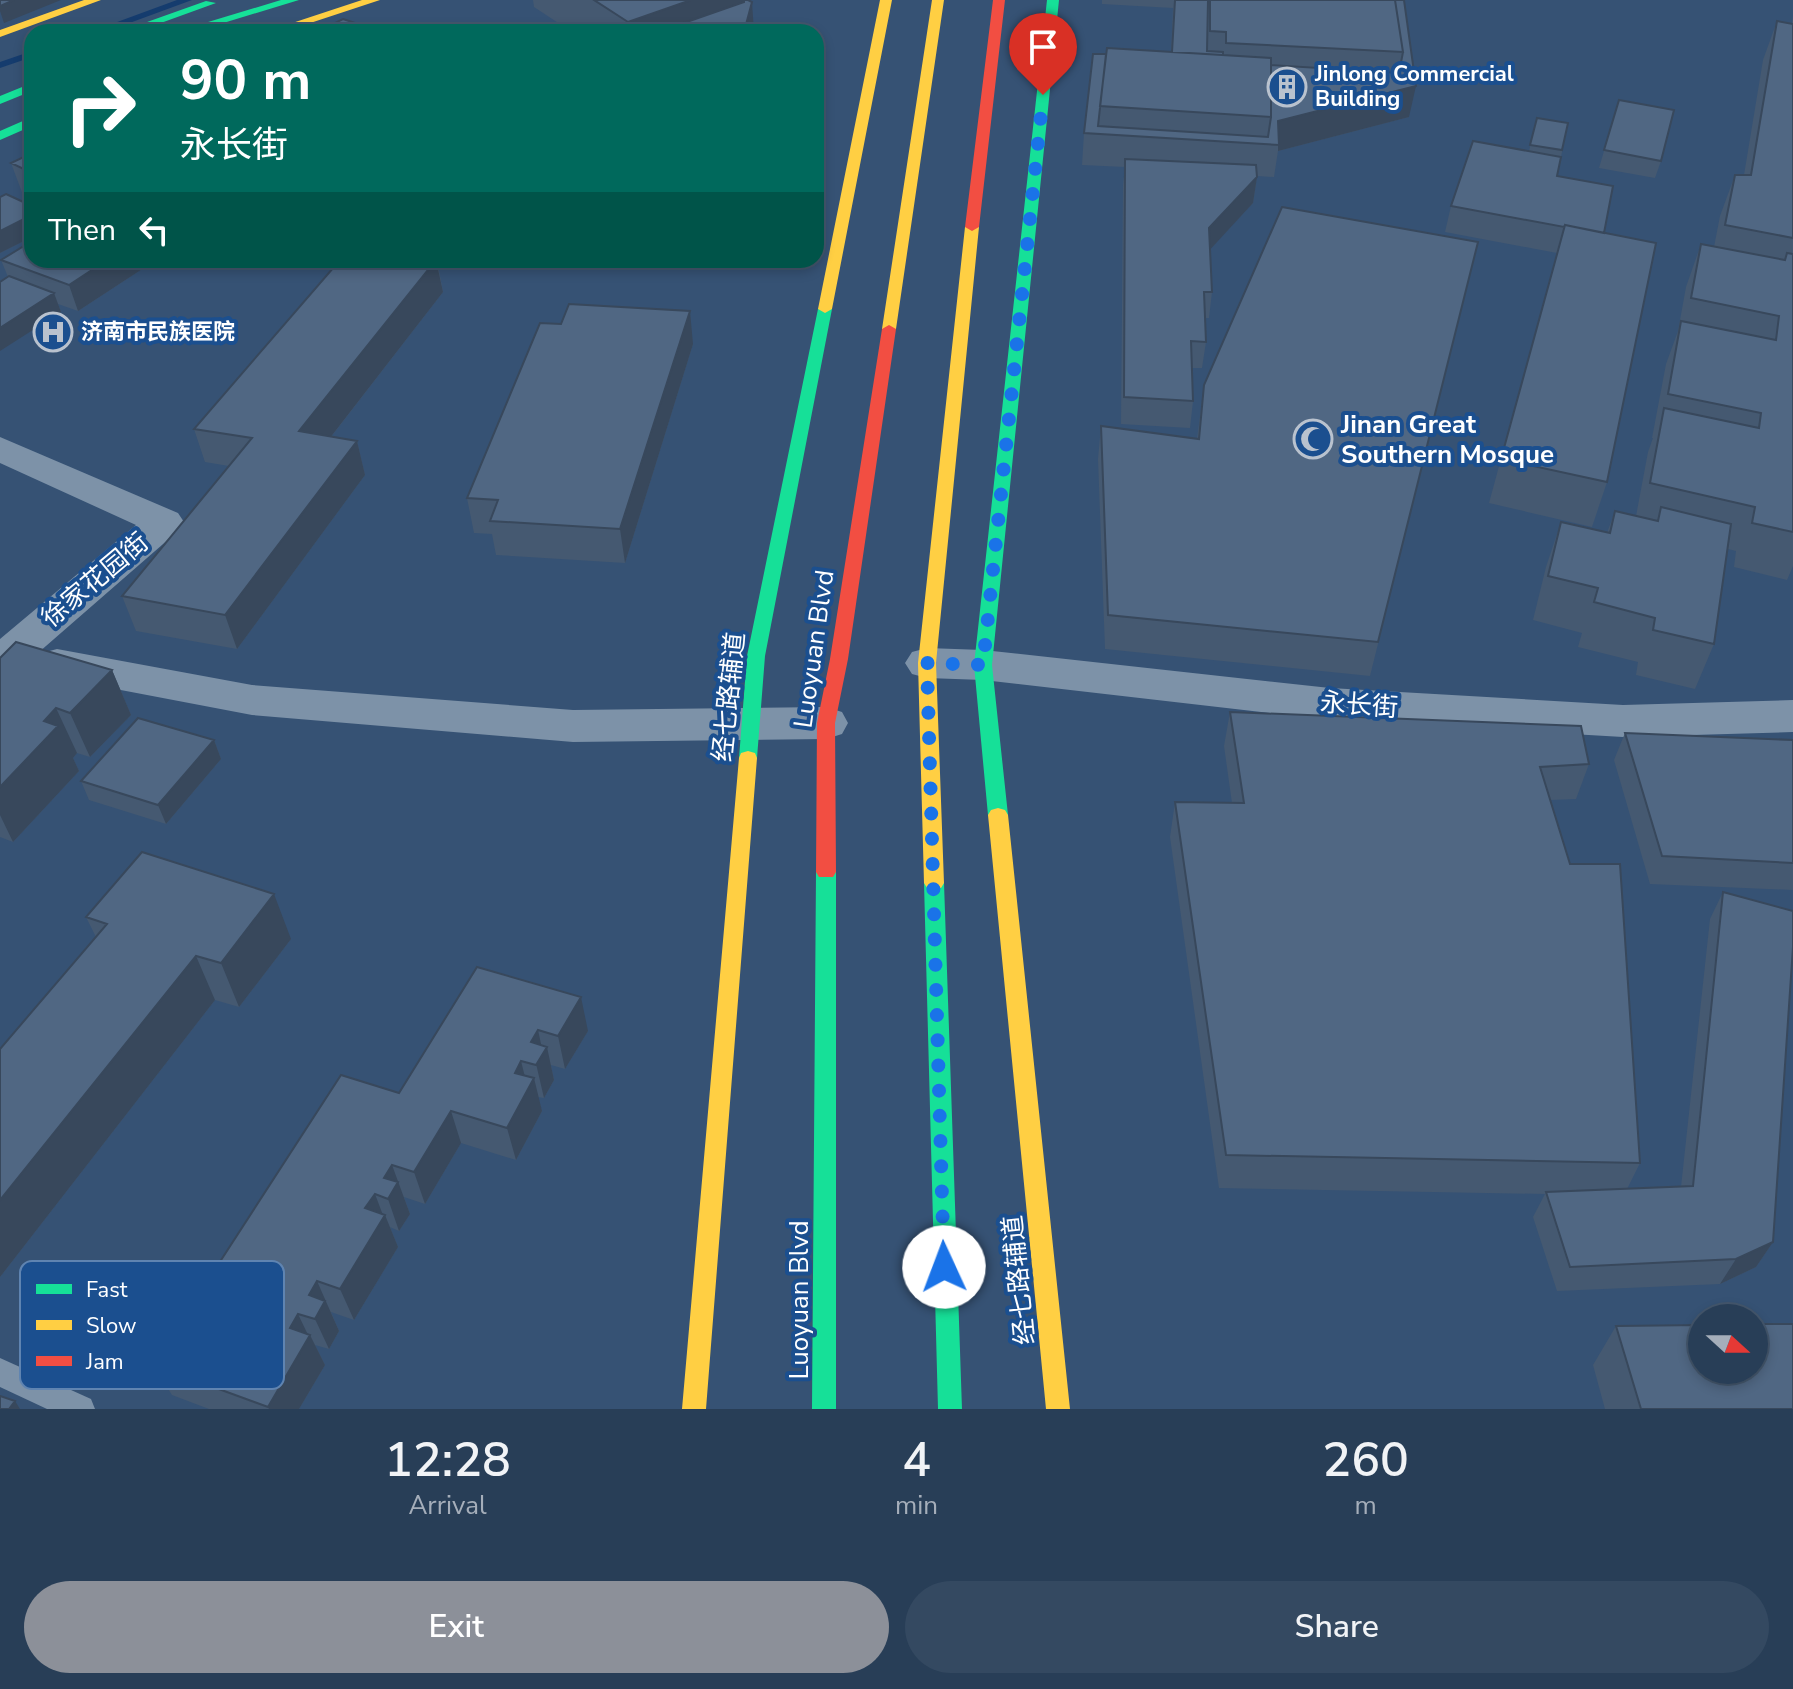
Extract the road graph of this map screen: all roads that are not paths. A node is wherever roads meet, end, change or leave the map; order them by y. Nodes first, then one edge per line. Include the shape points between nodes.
1 (73, 0) edge
2 (221, 0) edge
3 (293, 0) edge
4 (374, 0) edge
5 (886, 0) edge
6 (922, 0) edge
7 (999, 0) edge
8 (1053, 0) edge
9 (937, 7) edge
10 (99, 8) edge
11 (30, 24) edge
12 (74, 24) edge
13 (149, 24) edge
14 (209, 24) edge
15 (297, 24) edge
16 (24, 25) edge
17 (0, 31) edge
18 (24, 90) edge
19 (0, 100) edge
20 (24, 125) edge
21 (0, 136) edge
22 (0, 449) edge
23 (4, 658) edge
24 (927, 663) junction
25 (983, 665) junction
26 (1791, 704) edge
27 (826, 723) junction
28 (751, 724) junction
29 (0, 1372) edge
30 (20, 1381) edge
31 (37, 1389) edge
32 (80, 1409) edge
33 (694, 1409) edge
34 (824, 1409) edge
35 (950, 1409) edge
36 (1058, 1409) edge

1 - 17 street
2 - 13 main road
3 - 14 main road
4 - 15 main road
5 - 28 main road, 经七路辅道 via 756,656
6 - 9 main road
7 - 24 main road
8 - 25 main road, 经七路辅道
9 - 27 main road, Luoyuan Blvd
10 - 11 main road
10 - 12 main road
16 - 17 main road
18 - 19 main road
20 - 21 main road
22 - 23 street, 徐家花园街 via 164,522
23 - 28 street via 252,700 573,726
24 - 25 street, 永长街
24 - 35 main road
25 - 26 street, 永长街 via 1345,705 1623,721
25 - 36 main road, 经七路辅道
27 - 28 street
27 - 34 main road, Luoyuan Blvd
28 - 33 main road, 经七路辅道
29 - 30 lane
31 - 32 lane

